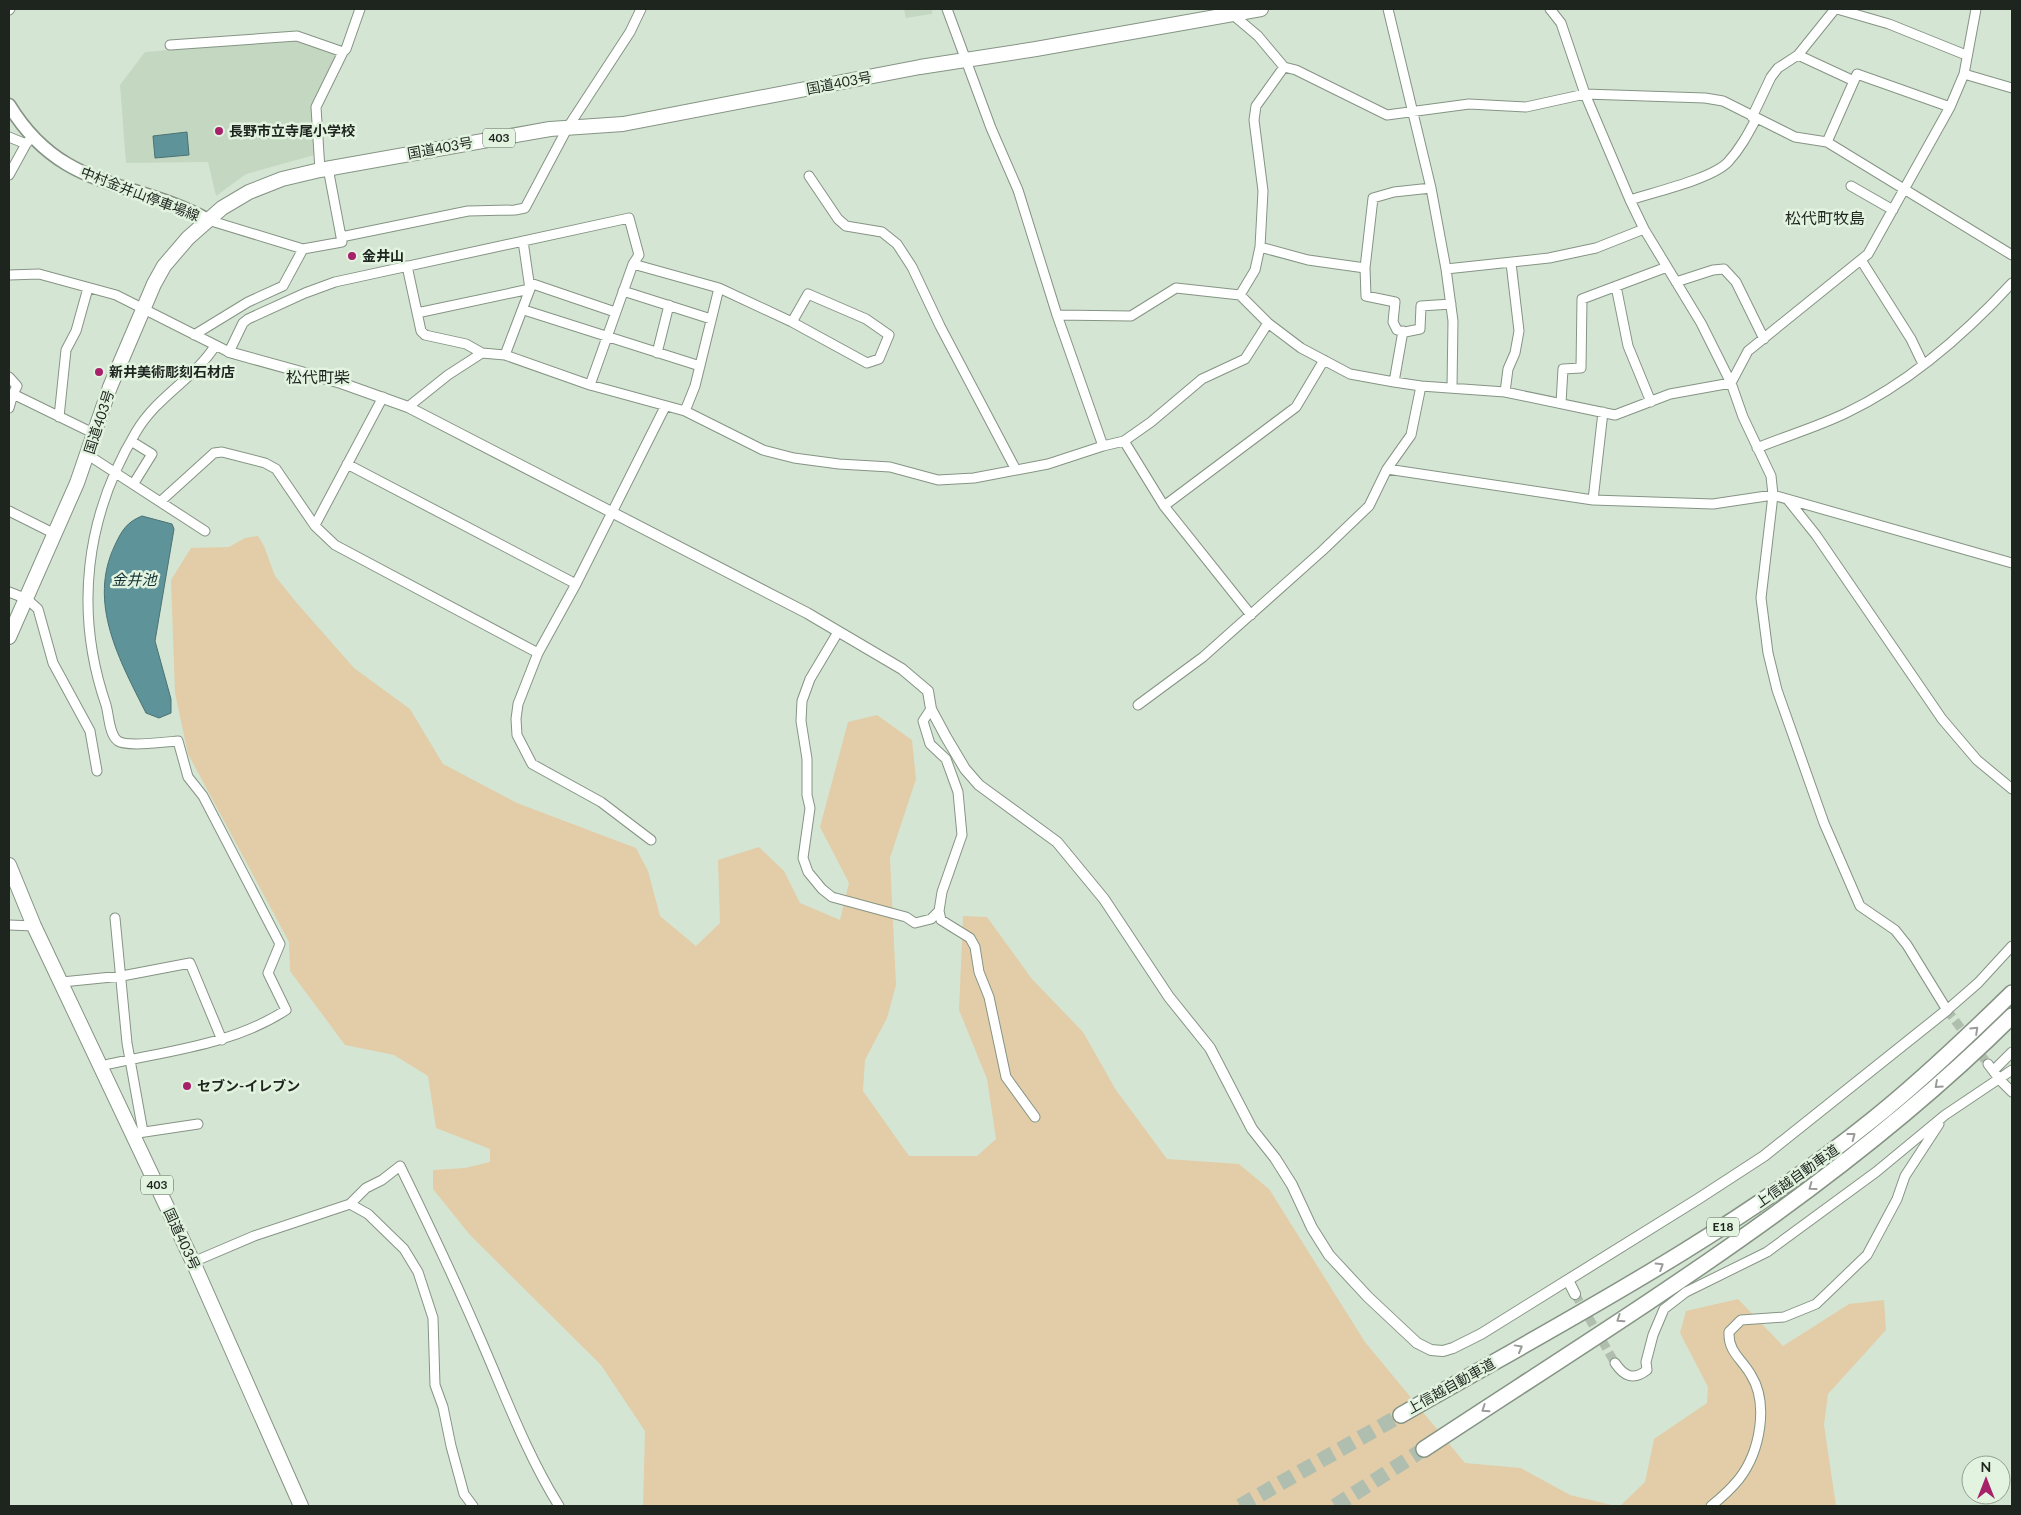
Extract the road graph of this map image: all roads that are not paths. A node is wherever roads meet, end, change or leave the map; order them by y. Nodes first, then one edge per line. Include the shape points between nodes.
1 (360, 9) edge
2 (641, 9) edge
3 (947, 9) edge
4 (1261, 9) edge
5 (1388, 9) edge
6 (1550, 9) edge
7 (1836, 9) edge
8 (1976, 9) edge
9 (1232, 14) junction
10 (170, 45) dead end
11 (343, 52) junction
12 (1798, 55) junction
13 (1966, 55) junction
14 (967, 60) junction
15 (1284, 68) junction
16 (1964, 74) junction
17 (1854, 81) junction
18 (2012, 88) edge
19 (1585, 94) junction
20 (9, 105) edge
21 (1950, 107) junction
22 (1414, 112) junction
23 (1754, 118) junction
24 (568, 127) junction
25 (9, 137) edge
26 (29, 140) junction
27 (1827, 142) junction
28 (324, 169) junction
29 (9, 175) edge
30 (809, 176) dead end
31 (1850, 186) dead end
32 (1431, 188) junction
33 (1906, 189) junction
34 (1630, 200) junction
35 (1893, 210) junction
36 (208, 220) junction
37 (1644, 229) junction
38 (341, 237) junction
39 (523, 241) junction
40 (1260, 247) junction
41 (303, 248) junction
42 (2012, 255) edge
43 (1861, 260) junction
44 (1511, 263) junction
45 (633, 264) junction
46 (407, 266) junction
47 (1365, 268) junction
48 (1667, 268) junction
49 (1446, 269) junction
50 (9, 275) edge
51 (1676, 282) junction
52 (2012, 283) edge
53 (530, 286) junction
54 (1616, 286) junction
55 (88, 288) junction
56 (719, 288) junction
57 (623, 291) junction
58 (1240, 295) junction
59 (1451, 304) junction
60 (669, 305) junction
61 (144, 308) junction
62 (524, 310) junction
63 (615, 312) junction
64 (417, 313) junction
65 (1057, 315) junction
66 (711, 319) junction
67 (792, 322) junction
68 (1268, 323) junction
69 (1403, 331) junction
70 (194, 335) junction
71 (605, 338) junction
72 (1764, 338) junction
73 (215, 346) junction
74 (229, 352) junction
75 (482, 353) junction
76 (657, 354) junction
77 (505, 355) junction
78 (1324, 360) junction
79 (1923, 364) junction
80 (700, 366) junction
81 (9, 377) edge
82 (1394, 382) junction
83 (1731, 383) junction
84 (590, 385) junction
85 (1421, 386) junction
86 (1452, 387) junction
87 (1505, 392) junction
88 (13, 394) junction
89 (383, 397) junction
90 (1651, 402) junction
91 (1561, 403) junction
92 (665, 407) junction
93 (9, 408) edge
94 (408, 408) junction
95 (685, 411) junction
96 (1603, 412) junction
97 (59, 417) junction
98 (95, 434) junction
99 (131, 441) junction
100 (1124, 441) junction
101 (1103, 446) junction
102 (1757, 448) junction
103 (88, 455) junction
104 (347, 464) junction
105 (1388, 469) junction
106 (1016, 470) junction
107 (116, 472) junction
108 (134, 483) junction
109 (1773, 495) junction
110 (1593, 500) junction
111 (1788, 500) junction
112 (161, 501) junction
113 (1164, 506) junction
114 (9, 511) edge
115 (611, 513) junction
116 (315, 525) junction
117 (205, 531) dead end
118 (55, 534) junction
119 (2012, 563) edge
120 (576, 584) junction
121 (9, 592) edge
122 (26, 599) junction
123 (1251, 615) junction
124 (838, 632) junction
125 (9, 637) edge
126 (538, 653) junction
127 (1138, 705) dead end
128 (931, 709) junction
129 (97, 771) dead end
130 (2012, 789) edge
131 (651, 840) dead end
132 (9, 865) edge
133 (939, 911) junction
134 (115, 918) dead end
135 (9, 925) edge
136 (34, 926) junction
137 (2012, 946) edge
138 (122, 976) junction
139 (62, 982) junction
140 (2012, 993) edge
141 (1947, 1010) junction
142 (2012, 1016) edge
143 (222, 1040) junction
144 (2012, 1052) edge
145 (130, 1059) junction
146 (101, 1066) junction
147 (2012, 1071) edge
148 (2000, 1080) junction
149 (2012, 1092) edge
150 (1944, 1116) junction
151 (1035, 1117) dead end
152 (198, 1124) dead end
153 (138, 1134) junction
154 (350, 1204) junction
155 (193, 1262) junction
156 (1568, 1280) junction
157 (1575, 1294) tunnel mouth
158 (1615, 1363) tunnel mouth
159 (1400, 1415) tunnel mouth
160 (1424, 1449) tunnel mouth
161 (302, 1506) edge
162 (473, 1506) edge
163 (558, 1506) edge
164 (1711, 1506) edge

1 - 11 street
2 - 24 street via 630,32
3 - 14 street
4 - 9 highway, 国道403号 / 403
5 - 22 street
6 - 19 street via 1561,23
7 - 12 street
7 - 13 street via 1889,24
8 - 13 street
9 - 14 highway, 国道403号 / 403
9 - 15 street via 1258,36
10 - 11 street via 297,36
11 - 28 street via 316,107
12 - 17 street
12 - 23 street via 1774,72
13 - 16 street
14 - 24 highway, 国道403号 / 403 via 623,124
14 - 65 street via 1018,190
15 - 22 street via 1296,70 1387,115
15 - 40 street via 1261,96 1254,120 1263,191
16 - 18 street
16 - 21 street
17 - 21 street via 1857,74
17 - 27 street
19 - 22 street via 1526,106 1469,104
19 - 23 street via 1705,98 1723,101
19 - 34 street
20 - 26 main road, 中村金井山停車場線
21 - 33 street
22 - 32 street
23 - 27 street via 1795,137
23 - 34 street via 1743,143 1727,163 1710,174
24 - 28 highway, 国道403号 / 403
24 - 38 street via 525,208 454,213
25 - 26 street
26 - 29 street
26 - 36 main road, 中村金井山停車場線 via 70,168 173,204
27 - 33 street
28 - 36 highway, 国道403号 / 403 via 282,179 249,192
28 - 38 street
30 - 106 street via 846,226 882,232 902,252
31 - 35 street
32 - 47 street via 1373,198
32 - 49 street
33 - 35 street
33 - 42 street
34 - 37 street
35 - 43 street via 1868,254
36 - 41 street
36 - 61 highway, 国道403号 / 403 via 164,266
37 - 44 street via 1596,248
37 - 48 street
38 - 41 street via 342,242
39 - 45 street via 629,218 639,255
39 - 46 street
39 - 53 street
40 - 47 street via 1308,260
40 - 58 street via 1255,270
41 - 70 street via 283,286 248,302
43 - 72 street
43 - 79 street
44 - 49 street
44 - 87 street via 1519,331
45 - 56 street
45 - 57 street
46 - 64 street
46 - 74 street via 335,282 256,315 243,323
47 - 69 street via 1366,296 1395,302 1393,322 1398,330
48 - 51 street
48 - 54 street
49 - 59 street
50 - 55 street via 39,274
51 - 72 street via 1724,269 1736,282
51 - 83 street
52 - 79 street via 1958,338
53 - 62 street
53 - 63 street
53 - 64 street
54 - 90 street via 1628,346
54 - 91 street via 1582,299 1581,368 1562,369
55 - 61 street via 116,295
55 - 97 street via 76,331 66,350
56 - 66 street
56 - 67 street
57 - 60 street
57 - 63 street
58 - 65 street via 1176,288 1131,316
58 - 68 street
59 - 69 street via 1421,306 1420,329
59 - 86 street
60 - 66 street
60 - 76 street
61 - 70 street
61 - 98 highway, 国道403号 / 403 via 110,387
62 - 71 street
62 - 77 street
63 - 71 street
64 - 75 street via 425,335 466,344
65 - 101 street
66 - 80 street
67 - 67 street via 867,363 879,359 889,335 866,319 808,294
68 - 78 street via 1301,348
68 - 100 street via 1245,360 1202,379
69 - 82 street
70 - 73 street
71 - 76 street
71 - 84 street
72 - 83 street via 1748,351
73 - 74 street
73 - 99 street via 204,362 152,408
74 - 89 street
75 - 77 street
75 - 94 street via 448,375
76 - 80 street
77 - 84 street
78 - 82 street via 1350,374
78 - 113 street via 1296,407
79 - 102 street via 1845,414
80 - 95 street
81 - 88 street via 17,386
82 - 85 street
83 - 90 street via 1670,394
83 - 102 street
84 - 92 street
85 - 86 street
85 - 105 street via 1411,435
86 - 87 street
87 - 91 street
88 - 93 street
88 - 97 street
89 - 94 street
89 - 104 street
90 - 96 street via 1615,415
91 - 96 street
92 - 95 street
92 - 115 street
94 - 115 street
95 - 106 street via 763,450 794,458 890,467 938,480 974,478
96 - 110 street
97 - 98 street
98 - 103 highway, 国道403号 / 403
99 - 107 street
99 - 108 street via 152,454
100 - 101 street
100 - 113 street
101 - 106 street via 1048,464
102 - 109 street via 1771,476
103 - 107 street
103 - 118 highway, 国道403号 / 403
104 - 116 street
104 - 120 street
105 - 110 street
105 - 123 street via 1368,506
107 - 108 street
107 - 143 street via 94,529 88,578 88,619 94,663 114,736 122,742 178,741 188,777 203,796 280,944 268,972 286,1010 270,1021
108 - 112 street
109 - 110 street via 1713,504
109 - 111 street
109 - 141 street via 1762,598 1770,663 1778,690 1824,823 1860,906 1895,930
111 - 119 street
111 - 130 street via 1816,535 1942,719 1977,760
112 - 116 street via 208,457 222,452 266,462 276,469
112 - 117 street
113 - 123 street
114 - 118 street
115 - 120 street
115 - 124 street
116 - 126 street via 335,545
118 - 122 highway, 国道403号 / 403
120 - 126 street
121 - 122 street
122 - 125 highway, 国道403号 / 403
122 - 129 street via 38,609 53,664 90,731
123 - 127 street via 1203,657
124 - 128 street via 902,669 928,691
124 - 133 street via 810,680 802,701 810,808 803,858 808,872 832,897 906,917 915,923 931,919
126 - 131 street via 518,704 517,735 524,751 532,764 601,802
128 - 133 street via 923,721 930,744 946,759 958,792 962,835 942,892
128 - 156 street via 965,769 979,785 1057,842 1104,899 1169,997 1210,1048 1252,1129 1292,1185 1329,1255 1398,1327 1430,1350 1453,1348
132 - 136 highway, 国道403号 / 403
133 - 151 street via 941,920 970,938 975,947 1006,1077
134 - 138 street
135 - 136 street
136 - 139 highway, 国道403号 / 403
137 - 141 street via 1978,983
138 - 139 street
138 - 143 street via 190,963
138 - 145 street
139 - 146 highway, 国道403号 / 403
159 -> 140 highway, 上信越自動車道 / E18 via 1636,1281 1785,1184 1872,1121
141 - 156 street via 1764,1156
142 -> 160 highway, 上信越自動車道 / E18 via 1912,1108 1832,1172 1696,1269
143 - 145 street
144 - 148 street via 1991,1067
145 - 146 street
145 - 153 street
146 - 153 highway, 国道403号 / 403
147 - 148 street
148 - 149 street
148 - 150 street
150 - 158 street via 1876,1172 1767,1252 1686,1292 1664,1309 1653,1335 1647,1370 1640,1376 1622,1373
150 - 164 street via 1905,1176 1897,1199 1867,1255 1816,1304 1784,1316 1741,1320 1729,1332 1728,1342 1735,1356 1751,1374 1760,1394 1761,1411 1754,1448 1747,1465
152 - 153 street
153 - 155 highway, 国道403号 / 403
154 - 155 street via 254,1236
154 - 162 street via 368,1214 404,1249 418,1272 433,1318 436,1385 464,1494
154 - 163 street via 366,1188 400,1166 452,1271 523,1440
155 - 161 highway, 国道403号 / 403
156 - 157 street

